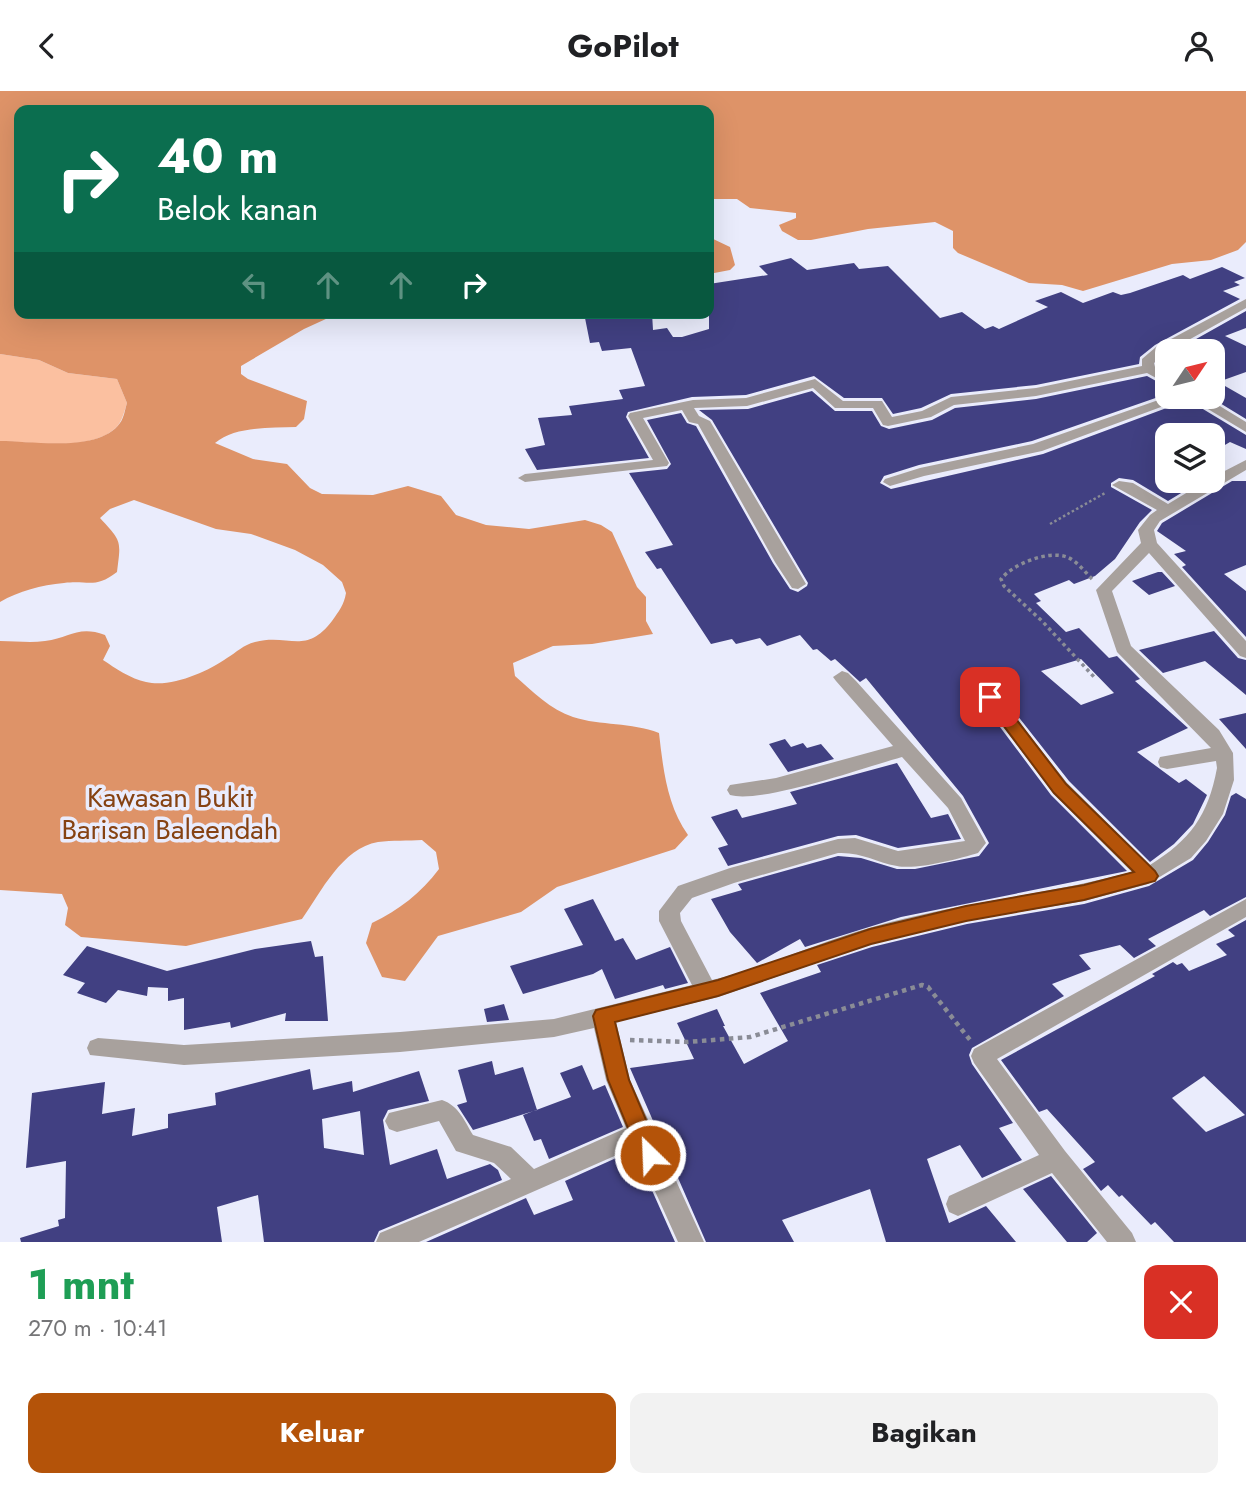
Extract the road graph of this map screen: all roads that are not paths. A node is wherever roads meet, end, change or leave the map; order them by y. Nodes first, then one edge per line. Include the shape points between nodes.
1 (1246, 303) edge
2 (1149, 369) junction
3 (1155, 373) edge
4 (686, 406) junction
5 (1155, 406) edge
6 (1215, 409) edge
7 (1246, 428) edge
8 (1246, 464) edge
9 (525, 478) dead end
10 (890, 482) dead end
11 (1119, 485) road end
12 (1168, 510) junction
13 (1149, 544) junction
14 (798, 584) dead end
15 (1246, 652) edge
16 (842, 677) dead end
17 (990, 697) dead end
18 (906, 749) junction
19 (1224, 753) junction
20 (1167, 762) dead end
21 (737, 790) dead end
22 (1148, 876) junction
23 (1246, 907) edge
24 (706, 991) junction
25 (603, 1016) junction
26 (98, 1048) dead end
27 (397, 1121) dead end
28 (640, 1133) junction
29 (1056, 1159) junction
30 (530, 1181) junction
31 (958, 1204) dead end
32 (390, 1242) edge
33 (691, 1242) edge
34 (1123, 1242) edge

1 - 2 street via 1161,350 1147,362
2 - 3 street
2 - 4 street via 1036,392 951,401 926,414 888,422 877,404 840,405 815,383 747,402
4 - 9 street via 635,415 662,463
4 - 14 street via 694,419 704,421
5 - 10 street via 1037,448
6 - 7 street
8 - 12 street
11 - 12 street
12 - 13 street via 1146,530
13 - 15 street
13 - 19 street via 1104,590 1123,648 1212,735
16 - 18 street
17 - 22 street via 1060,788
18 - 21 street via 776,785
18 - 24 street via 947,793 967,821 975,844 898,859 848,844 685,892 669,911 670,921
19 - 20 street
19 - 22 street via 1224,780 1213,814 1184,853
22 - 24 street via 870,936
23 - 29 street via 982,1056
24 - 25 street
25 - 26 street via 554,1028 400,1042 184,1055
25 - 28 street via 618,1080
27 - 30 street via 442,1110 465,1143 502,1156
28 - 30 street
28 - 33 street
29 - 31 street
29 - 34 street
30 - 32 street via 468,1212

